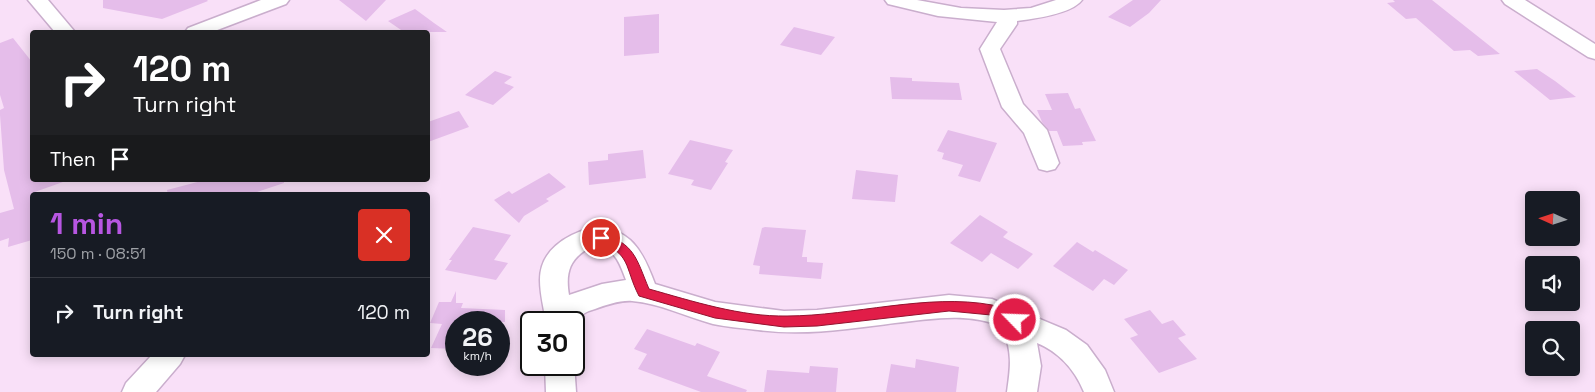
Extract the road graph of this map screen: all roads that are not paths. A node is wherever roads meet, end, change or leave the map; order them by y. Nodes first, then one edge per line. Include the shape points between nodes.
1 (38, 0) edge
2 (279, 0) edge
3 (895, 0) edge
4 (1072, 0) edge
5 (1512, 0) edge
6 (1007, 15) junction
7 (63, 30) edge
8 (200, 30) edge
9 (1595, 53) edge
10 (1047, 163) dead end
11 (644, 292) junction
12 (558, 311) edge
13 (566, 311) edge
14 (1015, 320) junction
15 (168, 357) edge
16 (560, 376) edge
17 (136, 392) edge
18 (561, 392) edge
19 (1022, 392) edge
20 (1099, 392) edge

1 - 7 street
2 - 8 street
3 - 6 street via 956,13
4 - 6 street via 1046,11
5 - 9 street
6 - 10 street via 1007,24 990,49 1014,107 1035,130
11 - 12 street via 630,258 618,244 601,238 579,241 568,248 556,268 554,279
11 - 13 street via 616,292 590,299
11 - 14 street via 715,313 784,322 949,306 992,310
14 - 19 street via 1025,350
14 - 20 street via 1056,338 1077,354
15 - 17 street
16 - 18 street

